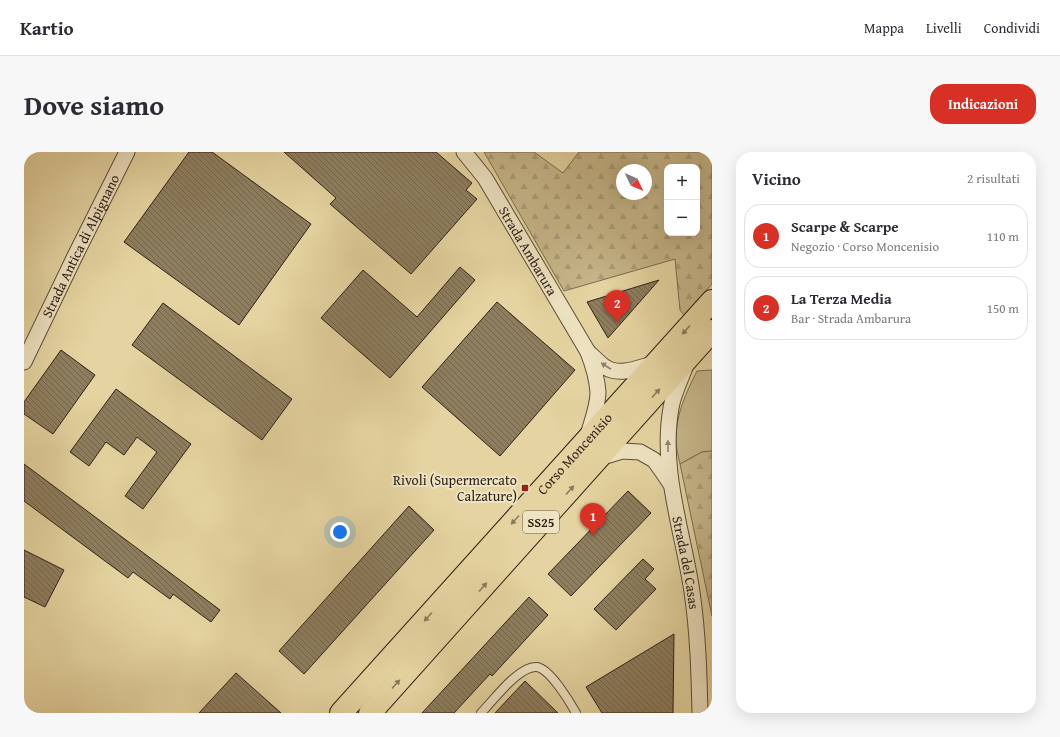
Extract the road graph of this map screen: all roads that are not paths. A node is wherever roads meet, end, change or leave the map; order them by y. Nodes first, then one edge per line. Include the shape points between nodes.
1 (127, 152) edge
2 (464, 152) edge
3 (712, 301) edge
4 (712, 331) edge
5 (588, 352) junction
6 (689, 357) junction
7 (24, 362) edge
8 (656, 363) junction
9 (587, 440) junction
10 (598, 459) junction
11 (671, 485) junction
12 (341, 713) edge
13 (370, 713) edge
14 (481, 713) edge
15 (576, 713) edge
16 (700, 713) edge

1 - 7 street, Strada Antica di Alpignano
2 - 5 street, Strada Ambarura via 485,178
3 -> 8 main road, Corso Moncenisio / SS25
4 - 6 main road, Corso Moncenisio / SS25
8 -> 5 street, Strada Ambarura via 624,371 613,371 604,367
5 - 9 street, Strada Ambarura via 596,374 598,392
10 -> 6 main road, Corso Moncenisio / SS25
11 -> 6 street, Strada del Casas via 668,450 671,406
8 - 9 main road, Corso Moncenisio / SS25
9 -> 12 main road, Corso Moncenisio / SS25
10 - 11 street, Strada del Casas via 622,451 640,452 654,460
13 -> 10 main road, Corso Moncenisio / SS25
11 - 16 street, Strada del Casas via 692,591 699,650
14 - 15 lane via 518,674 528,668 538,667 547,673

